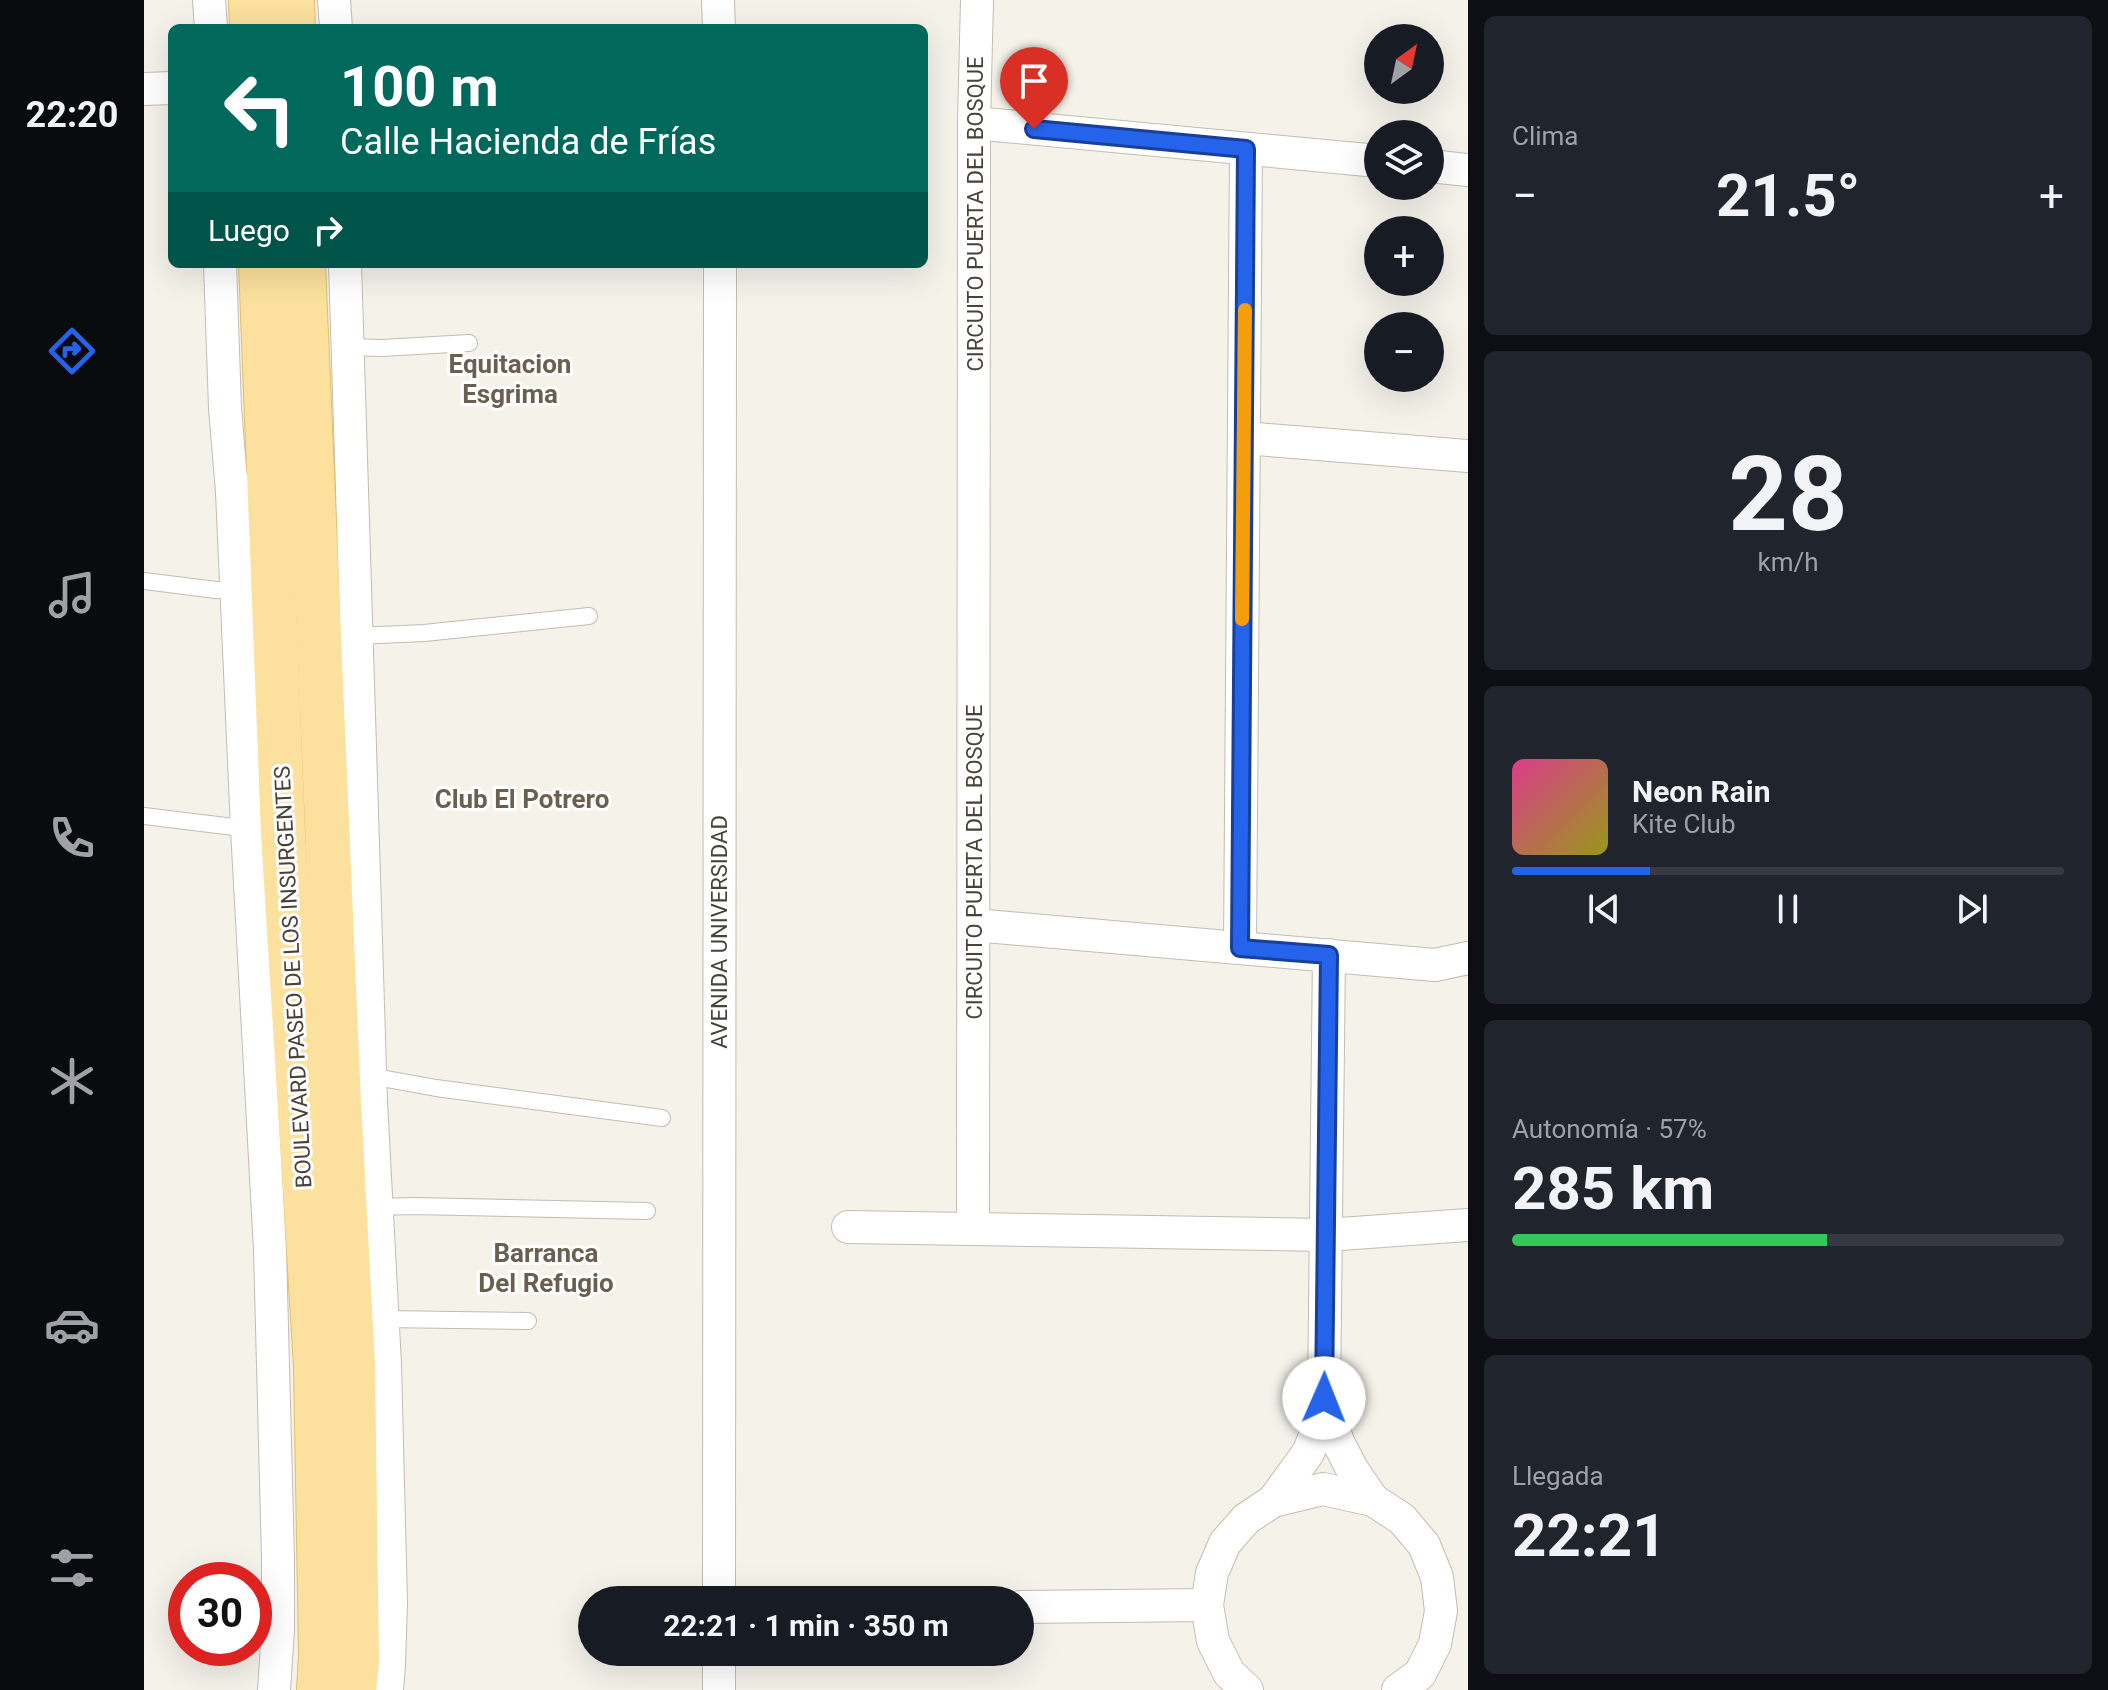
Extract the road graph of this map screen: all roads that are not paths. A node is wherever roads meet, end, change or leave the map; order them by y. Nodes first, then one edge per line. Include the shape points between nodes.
1 (209, 0) edge
2 (251, 0) edge
3 (292, 0) edge
4 (334, 0) edge
5 (718, 0) edge
6 (977, 0) edge
7 (211, 24) edge
8 (252, 24) edge
9 (293, 24) edge
10 (336, 24) edge
11 (719, 24) edge
12 (168, 88) edge
13 (144, 89) edge
14 (974, 123) junction
15 (1246, 149) junction
16 (1364, 160) edge
17 (1444, 167) edge
18 (1468, 170) edge
19 (220, 268) edge
20 (261, 268) edge
21 (303, 268) edge
22 (345, 268) edge
23 (720, 268) edge
24 (469, 343) dead end
25 (348, 347) junction
26 (1244, 438) junction
27 (1468, 456) edge
28 (251, 491) junction
29 (144, 581) edge
30 (236, 590) junction
31 (589, 616) dead end
32 (345, 654) junction
33 (144, 816) edge
34 (265, 831) junction
35 (974, 925) junction
36 (1240, 948) junction
37 (1329, 955) junction
38 (1468, 958) edge
39 (360, 1094) junction
40 (662, 1118) dead end
41 (377, 1207) junction
42 (647, 1211) dead end
43 (1468, 1225) edge
44 (848, 1227) dead end
45 (973, 1229) junction
46 (1326, 1235) junction
47 (383, 1319) junction
48 (528, 1321) dead end
49 (369, 1365) junction
50 (1324, 1398) junction
51 (1373, 1500) junction
52 (1273, 1501) junction
53 (719, 1586) edge
54 (1207, 1605) junction
55 (1034, 1607) edge
56 (1455, 1610) edge
57 (719, 1666) edge
58 (372, 1676) edge
59 (1413, 1685) edge
60 (274, 1690) edge
61 (319, 1690) edge
62 (719, 1690) edge
63 (1247, 1690) edge

1 - 7 street
2 - 8 main road
3 - 9 main road
4 - 10 street
5 - 11 street
6 - 14 street, CIRCUITO PUERTA DEL BOSQUE
12 - 13 street
14 - 15 street
14 - 35 street, CIRCUITO PUERTA DEL BOSQUE
15 - 16 street
15 - 26 street
17 - 18 street
19 - 28 street via 225,408
20 - 28 main road, BOULEVARD PASEO DE LOS INSURGENTES
21 - 32 main road, BOULEVARD PASEO DE LOS INSURGENTES
22 - 25 street
23 - 53 street, AVENIDA UNIVERSIDAD
24 - 25 lane
25 - 32 street
26 - 27 street
26 - 36 street
28 - 30 street
28 - 34 main road, BOULEVARD PASEO DE LOS INSURGENTES
29 - 30 lane
30 - 34 street
31 - 32 lane via 424,633
32 - 39 main road, BOULEVARD PASEO DE LOS INSURGENTES
33 - 34 lane
34 - 60 street via 278,1558
34 - 61 main road, BOULEVARD PASEO DE LOS INSURGENTES via 316,1366
35 - 36 street
35 - 45 street, CIRCUITO PUERTA DEL BOSQUE
36 - 37 street
37 - 38 street via 1435,965
37 - 46 street
39 - 40 lane via 436,1088
39 - 41 street
39 - 49 main road, BOULEVARD PASEO DE LOS INSURGENTES
41 - 42 lane
41 - 47 street
43 - 46 street
44 - 45 street
45 - 46 street
46 - 50 street
47 - 48 lane
47 - 49 street
49 - 58 main road, BOULEVARD PASEO DE LOS INSURGENTES
50 - 51 street via 1338,1442
50 - 52 street via 1308,1453
51 - 52 street via 1323,1489
51 - 56 street via 1402,1519 1424,1545
52 - 54 street via 1246,1519 1225,1543 1212,1573
54 - 55 street
54 - 63 street via 1213,1641 1229,1673
56 - 59 street
57 - 62 street

